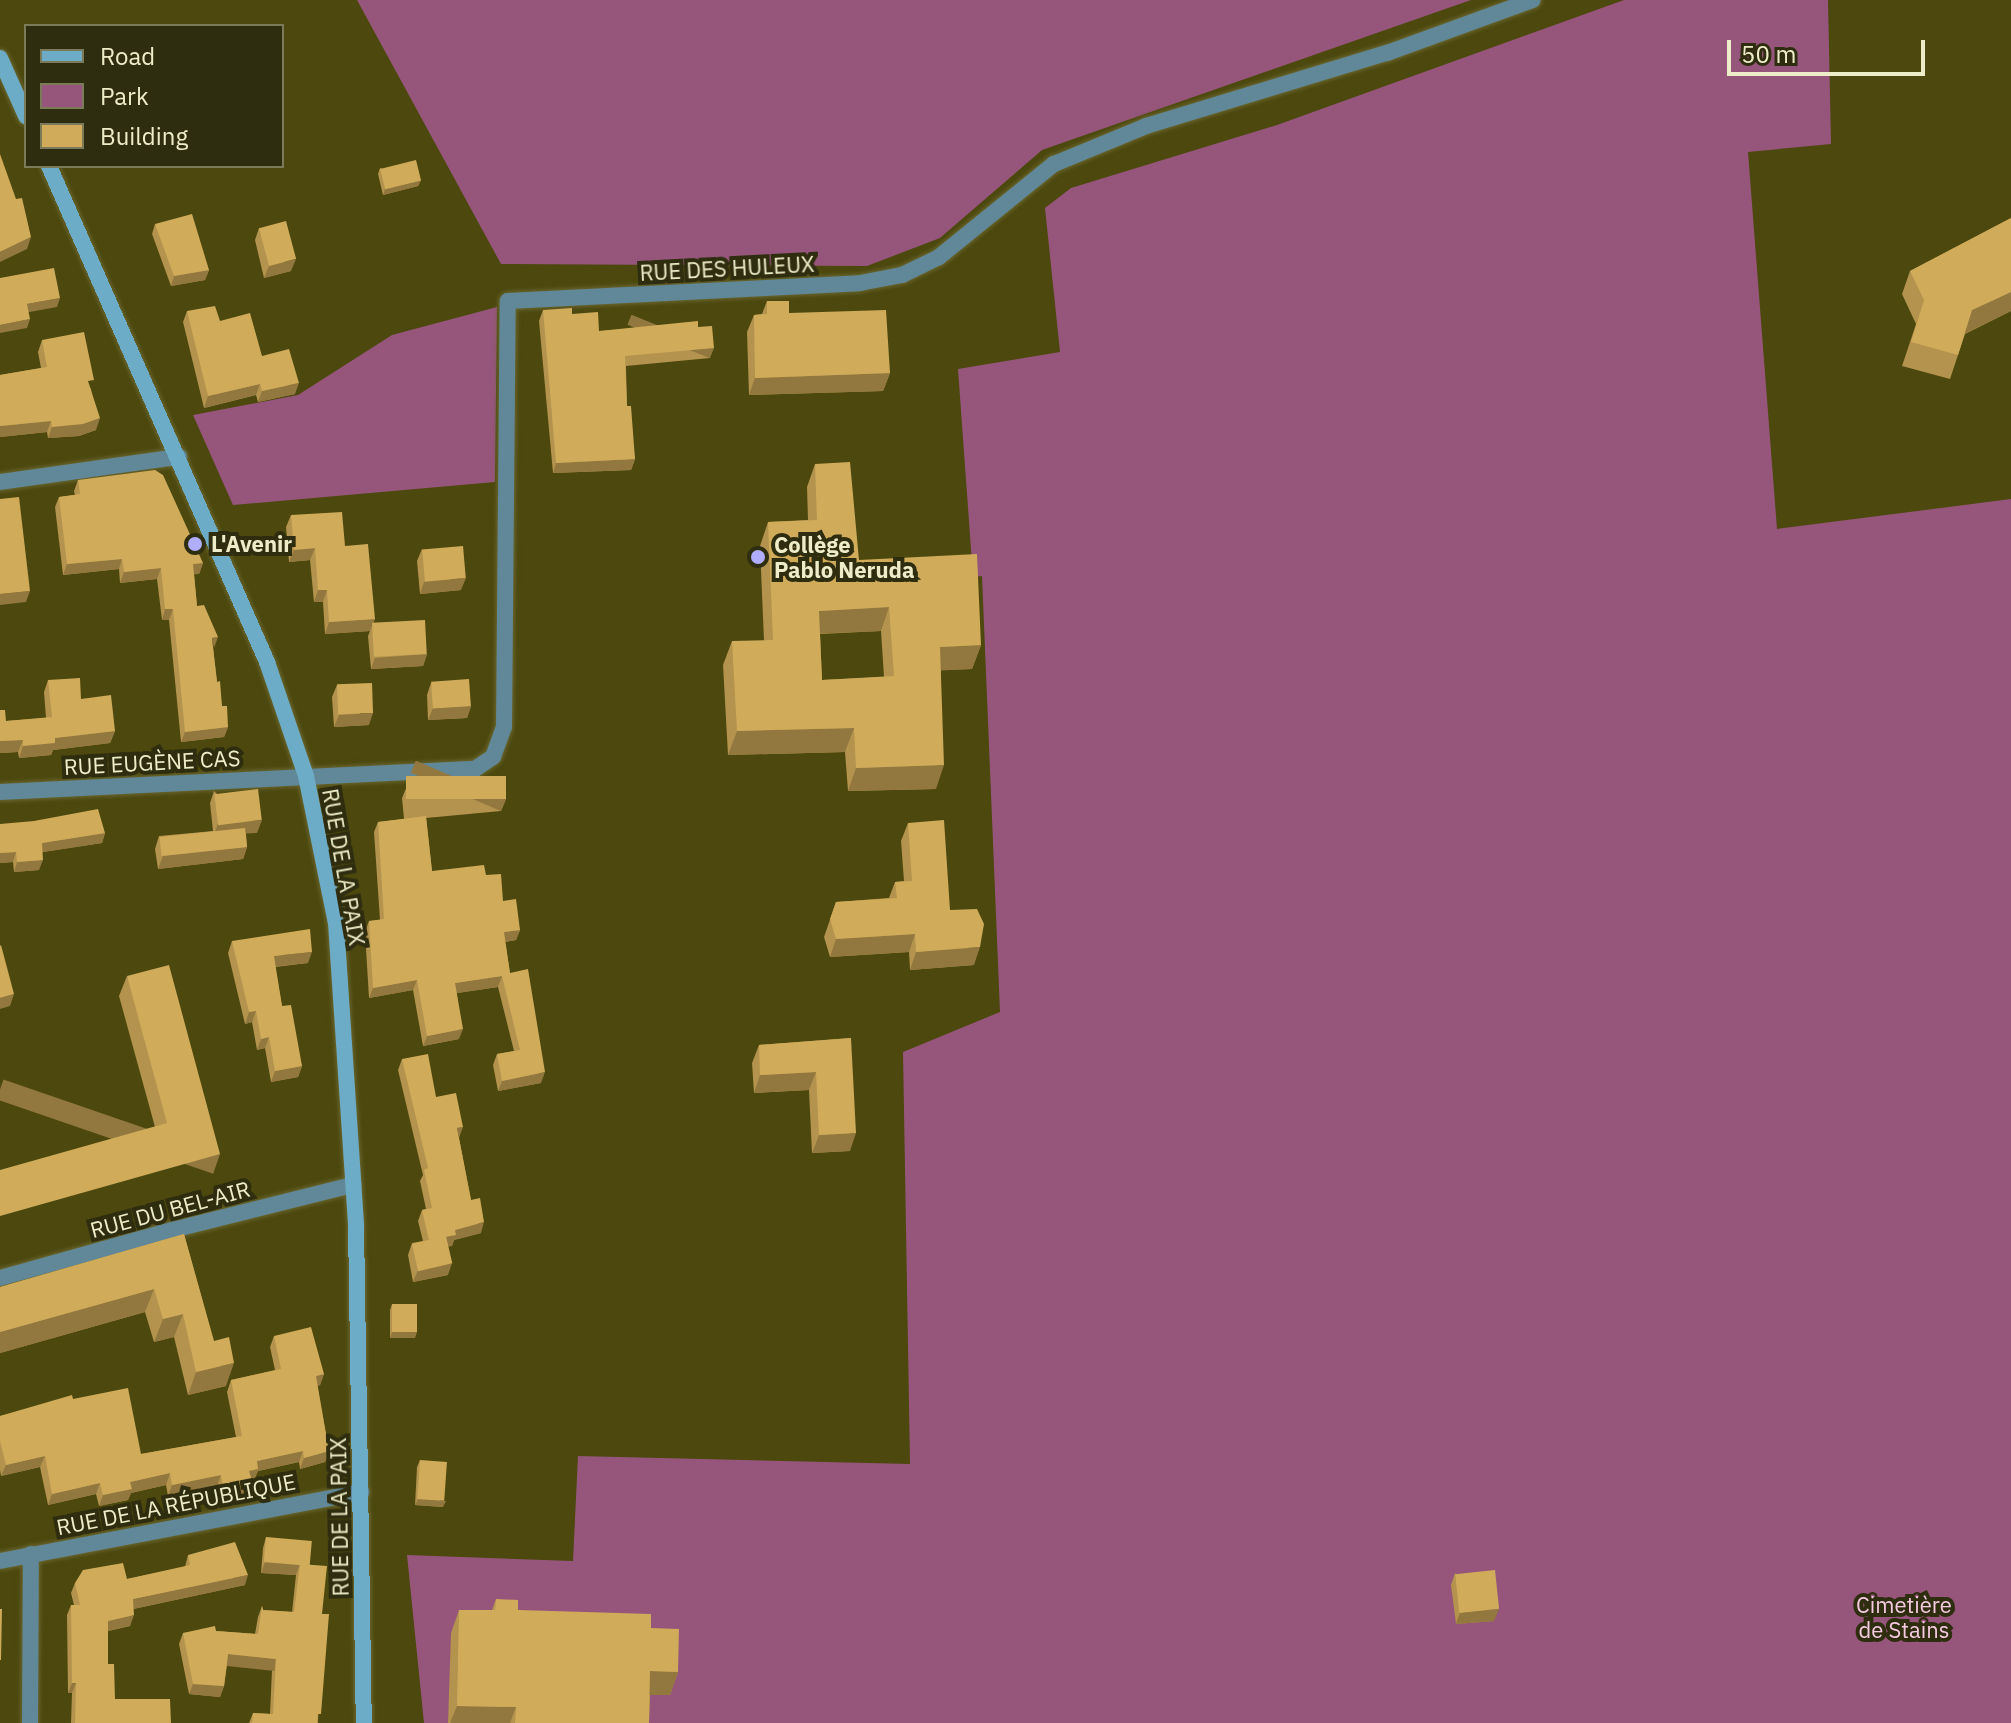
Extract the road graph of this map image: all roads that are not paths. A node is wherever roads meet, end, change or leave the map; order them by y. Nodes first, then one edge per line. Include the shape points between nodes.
1 (1533, 0) edge
2 (1, 64) edge
3 (24, 112) edge
4 (50, 168) edge
5 (179, 457) junction
6 (0, 482) edge
7 (306, 776) junction
8 (0, 792) edge
9 (353, 1185) junction
10 (0, 1278) edge
11 (361, 1492) junction
12 (31, 1554) junction
13 (0, 1561) edge
14 (30, 1723) edge
15 (364, 1723) edge

1 - 7 street, RUE DES HULEUX via 1387,53 1146,126 1054,164 939,257 902,275 860,283 508,301 504,727 493,757 475,769
2 - 3 street
4 - 5 street, RUE DE LA PAIX
5 - 6 street
5 - 7 street, RUE DE LA PAIX via 267,662
7 - 8 street, RUE EUGÈNE CAS
7 - 9 street, RUE DE LA PAIX via 336,923
9 - 10 street, RUE DU BEL-AIR
9 - 11 street, RUE DE LA PAIX
11 - 12 street, RUE DE LA RÉPUBLIQUE
11 - 15 street, RUE DE LA PAIX
12 - 13 street, RUE DE LA RÉPUBLIQUE
12 - 14 street

